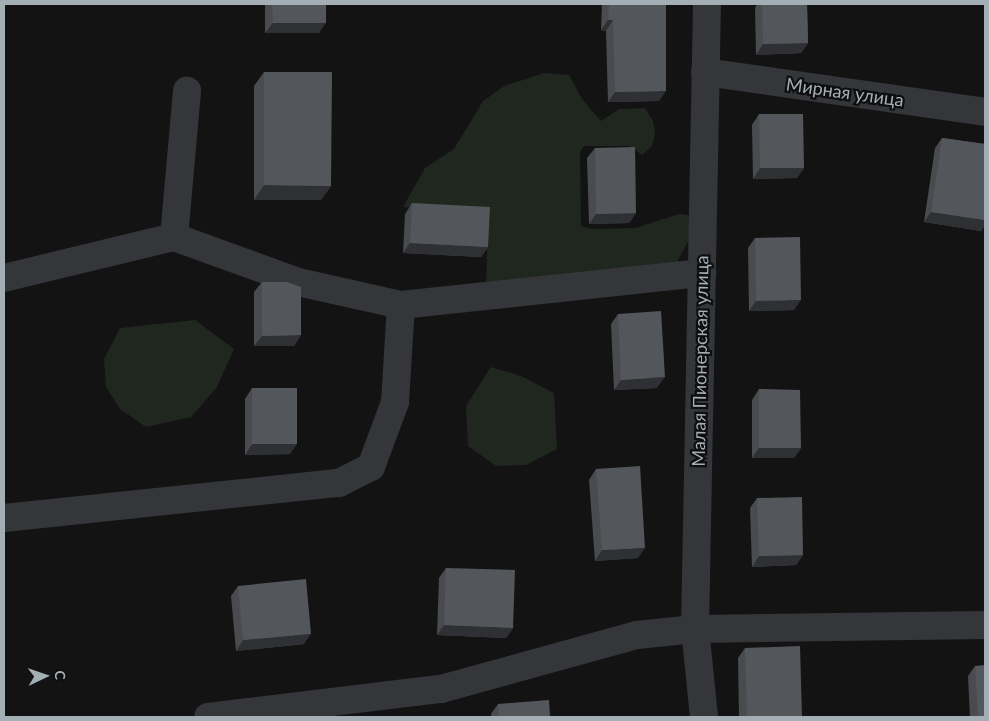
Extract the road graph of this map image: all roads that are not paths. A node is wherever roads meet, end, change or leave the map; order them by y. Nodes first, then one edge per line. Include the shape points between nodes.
1 (707, 4) edge
2 (705, 72) junction
3 (187, 91) dead end
4 (985, 112) edge
5 (174, 237) junction
6 (702, 273) junction
7 (4, 278) edge
8 (401, 305) junction
9 (4, 518) edge
10 (985, 625) edge
11 (695, 629) junction
12 (208, 717) edge
13 (704, 717) edge

1 - 2 street, Малая Пионерская улица
2 - 4 street, Мирная улица
2 - 6 street, Малая Пионерская улица
3 - 5 street
5 - 7 street
5 - 8 street via 298,282
6 - 8 street
6 - 11 street, Малая Пионерская улица
8 - 9 street via 395,402 371,467 339,483
10 - 11 street
11 - 12 street via 637,635 441,689
11 - 13 street, Малая Пионерская улица

